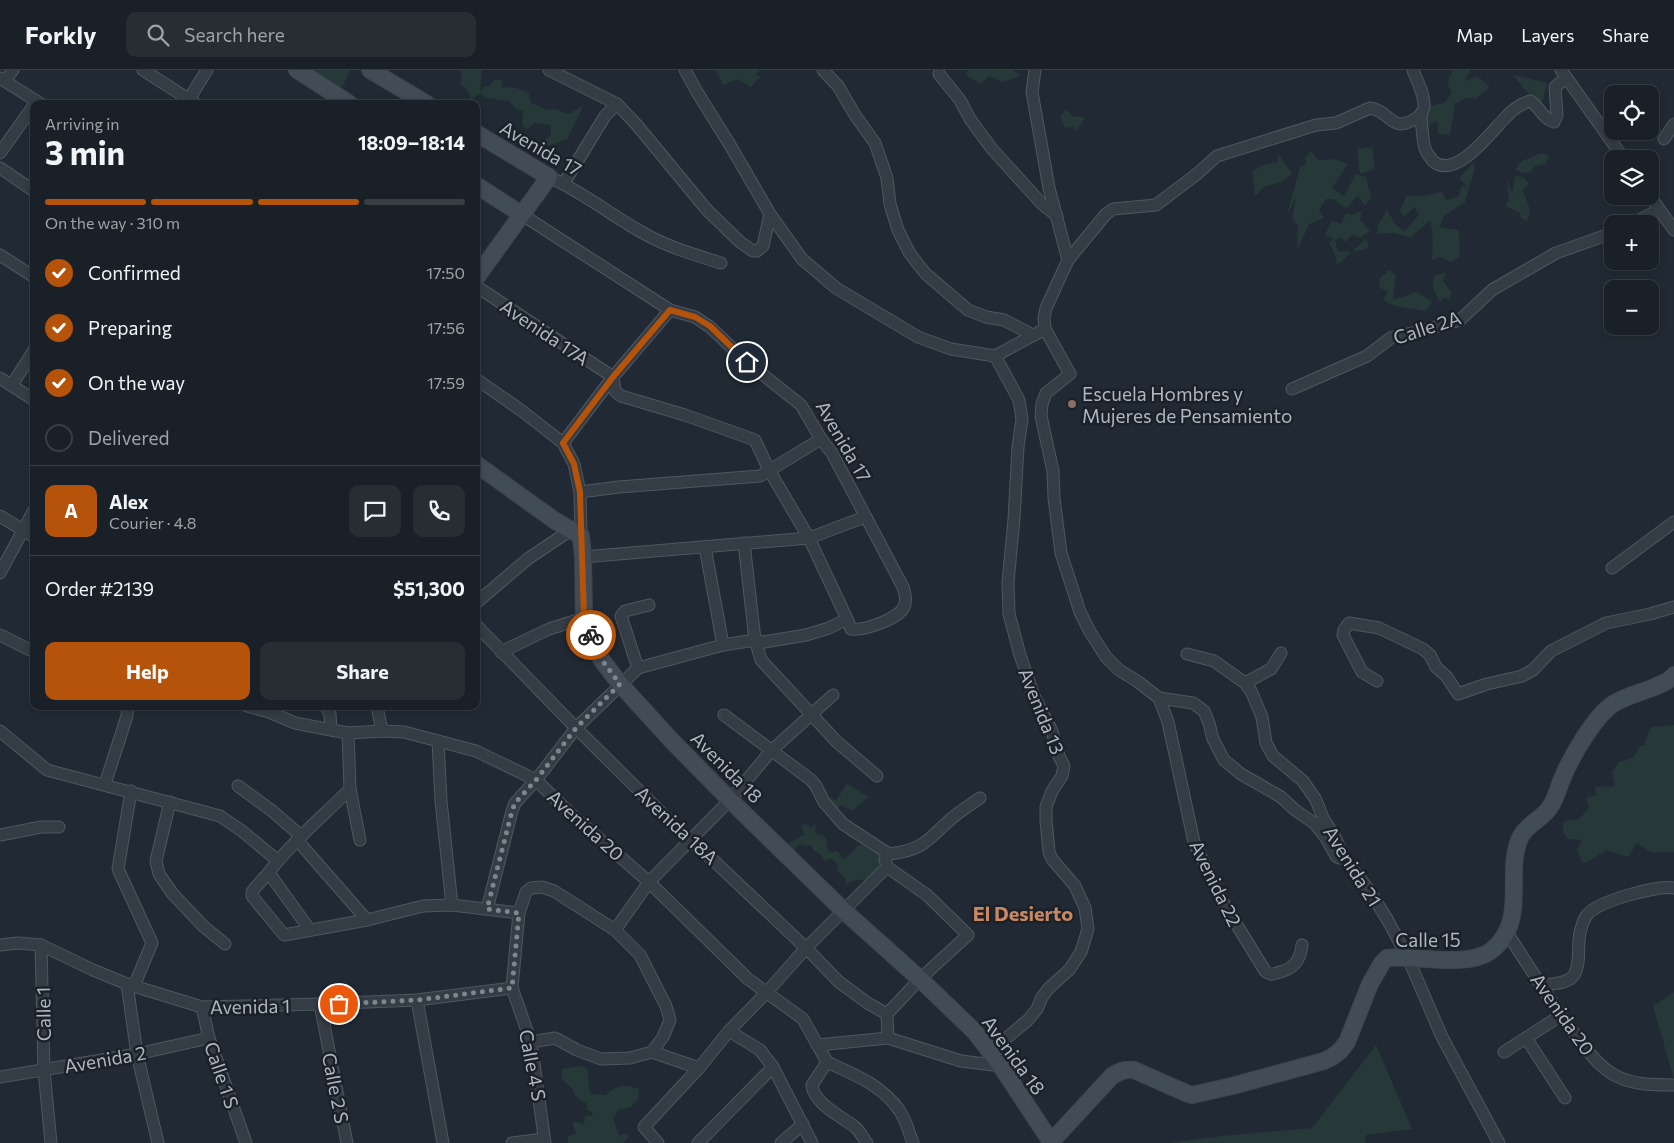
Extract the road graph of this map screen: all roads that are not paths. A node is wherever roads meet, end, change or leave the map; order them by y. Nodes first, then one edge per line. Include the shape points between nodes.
1 (13, 70) edge
2 (143, 70) edge
3 (207, 70) edge
4 (297, 70) edge
5 (370, 70) edge
6 (549, 70) edge
7 (685, 70) edge
8 (823, 70) edge
9 (1035, 70) edge
10 (1414, 70) edge
11 (939, 74) dead end
12 (1564, 74) edge
13 (3, 80) edge
14 (32, 100) edge
15 (188, 100) edge
16 (192, 100) edge
17 (344, 100) edge
18 (420, 100) edge
19 (617, 104) junction
20 (30, 112) edge
21 (1421, 115) junction
22 (1674, 124) edge
23 (480, 135) edge
24 (1664, 139) dead end
25 (1618, 150) edge
26 (0, 154) edge
27 (0, 168) edge
28 (549, 176) junction
29 (564, 183) junction
30 (30, 188) edge
31 (480, 188) edge
32 (1656, 205) edge
33 (1659, 210) junction
34 (521, 214) junction
35 (770, 214) junction
36 (1649, 215) edge
37 (1057, 216) junction
38 (1674, 230) edge
39 (1604, 236) edge
40 (0, 255) edge
41 (1068, 260) junction
42 (721, 263) dead end
43 (480, 272) edge
44 (30, 274) edge
45 (480, 289) edge
46 (670, 310) junction
47 (1045, 329) junction
48 (1033, 335) junction
49 (30, 354) edge
50 (995, 356) junction
51 (613, 377) junction
52 (4, 382) edge
53 (480, 382) edge
54 (1292, 389) dead end
55 (30, 398) edge
56 (821, 440) junction
57 (563, 443) junction
58 (480, 467) edge
59 (769, 470) junction
60 (580, 492) junction
61 (0, 516) edge
62 (865, 517) junction
63 (30, 518) edge
64 (1674, 522) edge
65 (23, 531) junction
66 (576, 533) junction
67 (30, 535) edge
68 (809, 538) junction
69 (744, 543) junction
70 (704, 548) junction
71 (583, 557) junction
72 (1612, 568) dead end
73 (0, 573) edge
74 (480, 600) edge
75 (649, 606) dead end
76 (1674, 607) edge
77 (584, 618) junction
78 (848, 619) junction
79 (480, 629) edge
80 (0, 635) edge
81 (756, 640) junction
82 (723, 645) junction
83 (30, 650) edge
84 (501, 652) junction
85 (1281, 653) dead end
86 (1187, 654) dead end
87 (638, 668) junction
88 (1674, 675) edge
89 (1377, 681) dead end
90 (1246, 683) junction
91 (620, 684) junction
92 (833, 695) dead end
93 (1159, 698) junction
94 (128, 710) edge
95 (274, 710) edge
96 (328, 710) edge
97 (378, 710) edge
98 (810, 714) junction
99 (724, 716) dead end
100 (576, 728) junction
101 (331, 730) junction
102 (382, 730) junction
103 (0, 731) edge
104 (348, 733) junction
105 (438, 741) junction
106 (770, 751) junction
107 (877, 776) dead end
108 (536, 780) junction
109 (105, 784) junction
110 (238, 786) dead end
111 (350, 789) junction
112 (131, 791) junction
113 (980, 798) dead end
114 (730, 800) junction
115 (170, 802) junction
116 (59, 827) dead end
117 (0, 835) edge
118 (299, 838) junction
119 (360, 840) dead end
120 (690, 841) junction
121 (889, 854) junction
122 (1344, 858) junction
123 (277, 860) junction
124 (887, 867) junction
125 (269, 873) junction
126 (650, 882) junction
127 (1674, 888) edge
128 (452, 905) junction
129 (487, 909) junction
130 (843, 910) junction
131 (519, 913) junction
132 (367, 920) junction
133 (310, 930) junction
134 (615, 930) junction
135 (1507, 933) junction
136 (41, 944) junction
137 (225, 944) dead end
138 (0, 945) edge
139 (1302, 945) dead end
140 (806, 948) junction
141 (1408, 958) junction
142 (920, 979) junction
143 (130, 985) junction
144 (1541, 985) junction
145 (512, 988) junction
146 (768, 992) junction
147 (417, 1000) junction
148 (320, 1004) junction
149 (202, 1007) junction
150 (887, 1014) junction
151 (1560, 1016) junction
152 (729, 1031) junction
153 (209, 1038) junction
154 (888, 1038) junction
155 (1526, 1038) junction
156 (531, 1042) junction
157 (818, 1046) junction
158 (991, 1051) junction
159 (652, 1052) junction
160 (1504, 1052) dead end
161 (137, 1054) junction
162 (827, 1062) junction
163 (1001, 1066) junction
164 (774, 1067) junction
165 (699, 1068) junction
166 (44, 1070) junction
167 (0, 1077) edge
168 (1674, 1085) edge
169 (1565, 1098) dead end
170 (803, 1124) junction
171 (545, 1141) edge
172 (51, 1143) edge
173 (158, 1143) edge
174 (246, 1143) edge
175 (346, 1143) edge
176 (443, 1143) edge
177 (512, 1143) edge
178 (658, 1143) edge
179 (698, 1143) edge
180 (781, 1143) edge
181 (812, 1143) edge
182 (867, 1143) edge
183 (913, 1143) edge
184 (1050, 1143) edge
185 (1500, 1143) edge

1 - 13 street
2 - 15 street
3 - 16 street
4 - 17 main road
5 - 18 main road
6 - 19 street
7 - 35 street
8 - 48 street via 838,86 874,143 898,230 917,263 968,310 1004,320
9 - 37 street via 1032,92
10 - 21 street via 1424,107
11 - 37 street via 992,149
12 - 21 street via 1555,86 1557,115 1554,122 1548,120 1536,104 1530,101 1522,104 1473,151 1448,166 1440,166 1424,147
12 - 25 street
13 - 14 street
19 - 29 street via 605,116
19 - 35 street via 707,210 753,251 763,246
20 - 26 street
21 - 41 street via 1412,122 1395,123 1370,108 1336,123 1316,125 1217,156 1156,205 1113,209
22 - 24 street
23 - 28 main road, Avenida 17
27 - 30 street
28 - 29 street, Avenida 17
28 - 34 main road
29 - 42 street, Avenida 17 via 645,234
31 - 34 main road, Avenida 17
32 - 33 street
33 - 36 street
33 - 38 street
34 - 43 main road
34 - 46 street, Avenida 17
35 - 50 street via 802,259 836,288 918,337 951,350
37 - 41 street
39 - 54 street, Calle 2A via 1556,253 1492,290 1460,320 1392,337 1367,356
40 - 44 street
41 - 47 street via 1046,308
45 - 51 street, Avenida 17A
46 - 51 street
46 - 56 street, Avenida 17 via 695,317 710,326 747,362 801,404
47 - 48 street
47 - 93 street via 1070,374 1046,392 1041,416 1053,471 1061,553 1069,579 1080,612 1106,657
48 - 50 street
49 - 52 street
50 - 158 street, Avenida 13 via 1018,400 1022,419 1008,582 1009,614 1034,696 1052,731 1064,766 1046,807 1049,852 1074,886 1085,908 1088,929 1081,952 1069,970 1049,988 1028,1020
51 - 57 street
51 - 59 street via 615,391 621,396 753,439
52 - 55 street
53 - 57 street, Avenida 18
56 - 59 street
56 - 62 street, Avenida 17 via 832,453
57 - 60 street, Avenida 18 via 574,464
58 - 66 main road
59 - 60 street via 760,476
59 - 68 street
60 - 66 street, Avenida 18
61 - 65 street
62 - 68 street
62 - 78 street, Avenida 17 via 903,587 903,608 884,622 858,629 851,628
63 - 65 street
64 - 72 street
65 - 67 street
65 - 73 street
66 - 71 main road, Avenida 18
66 - 74 street via 529,558
68 - 69 street
68 - 78 street
69 - 70 street
69 - 81 street
70 - 71 street
70 - 82 street
71 - 77 main road, Avenida 18
75 - 87 street via 625,611 621,616
76 - 89 street via 1606,623 1552,650 1533,670 1522,676 1458,694 1447,676 1422,649 1379,628 1349,623 1343,635 1362,672
77 - 84 street via 549,628
77 - 91 main road, Avenida 18 via 601,659
78 - 81 street via 806,635 764,642
79 - 84 street, Avenida 18A
80 - 83 street
81 - 82 street
81 - 98 street via 761,660
82 - 87 street
84 - 100 street, Avenida 18A
85 - 90 street via 1270,669
86 - 90 street, Avenida 21 via 1214,661
87 - 91 street
88 - 135 main road, Calle 15 via 1663,683 1612,704 1598,717 1576,751 1550,808 1521,837 1515,861 1513,914
90 - 122 street, Avenida 21 via 1262,717 1266,743 1273,756 1302,781 1316,800
91 - 100 street
91 - 114 main road, Avenida 18
92 - 98 street
93 - 122 street via 1193,703 1204,711 1224,760 1314,823 1336,856
93 - 139 street, Avenida 22 via 1168,722 1194,842 1221,899 1269,974 1292,967
94 - 109 street
95 - 101 street, Avenida 20 via 295,723
96 - 101 street
97 - 102 street
98 - 106 street
98 - 107 street
99 - 106 street
100 - 108 street
100 - 120 street, Avenida 18A
101 - 104 street, Avenida 20
102 - 104 street, Avenida 20
102 - 105 street, Avenida 20
103 - 109 street via 47,770
104 - 111 street
105 - 108 street, Avenida 20 via 476,751
105 - 128 street
106 - 114 street
106 - 121 street via 816,786 824,802 843,824
108 - 126 street, Avenida 20
108 - 129 street via 515,803
109 - 112 street
110 - 118 street via 271,810
111 - 118 street
111 - 119 street
112 - 115 street
112 - 143 street via 118,869 152,943
113 - 121 street via 928,841 913,849
114 - 120 street
114 - 130 main road, Avenida 18
115 - 123 street via 220,816
115 - 137 street via 156,861 160,874 172,893
116 - 117 street via 41,826
118 - 123 street
118 - 132 street
120 - 126 street
120 - 140 street, Avenida 18A
121 - 124 street
122 - 141 street, Avenida 21 via 1369,890
123 - 125 street
124 - 130 street
124 - 142 street via 927,895 968,935
125 - 133 street
125 - 133 street via 254,888 252,896 284,935
126 - 134 street
126 - 146 street, Avenida 20 via 748,979
127 - 144 street via 1624,896 1601,904 1587,914 1578,942 1577,966 1573,976
128 - 129 street
128 - 132 street via 423,906
129 - 131 street
130 - 140 street
130 - 142 main road, Avenida 18
131 - 134 street via 526,892 542,887 554,891
131 - 145 street
132 - 133 street
134 - 159 street via 640,955 666,1006 670,1020
135 - 141 main road, Calle 15 via 1491,951 1477,958
135 - 144 street, Avenida 20
136 - 138 street, Avenida 1
136 - 143 street, Avenida 1
136 - 166 street, Calle 1
140 - 146 street
140 - 150 street, Avenida 18A via 839,982
141 - 184 main road, Calle 15 via 1384,960 1370,984 1347,1042 1332,1057 1192,1095 1134,1070 1120,1071
141 - 185 street, Avenida 21 via 1442,1037
142 - 150 street
142 - 158 main road, Avenida 18
143 - 149 street, Avenida 1
143 - 161 street
144 - 151 street, Avenida 20
145 - 147 street, Avenida 1
145 - 156 street, Calle 4 S
146 - 152 street
146 - 157 street, Avenida 20 via 803,1019
147 - 148 street, Avenida 1
147 - 176 street
148 - 149 street, Avenida 1
148 - 175 street, Calle 2 S
149 - 153 street, Calle 1 S
150 - 154 street
151 - 155 street
151 - 168 street, Avenida 20 via 1596,1061 1611,1074 1643,1084
152 - 164 street via 760,1050
152 - 165 street
153 - 161 street, Avenida 2
153 - 174 street, Calle 1 S
154 - 157 street
154 - 163 street via 961,1061
155 - 160 street
155 - 169 street
156 - 159 street via 555,1038 601,1059 630,1058
156 - 171 street, Calle 4 S
157 - 162 street, Avenida 20
158 - 163 main road, Avenida 18
159 - 165 street
161 - 166 street, Avenida 2
161 - 173 street
162 - 182 street via 812,1088 821,1102 857,1128
162 - 183 street via 866,1080 887,1096 900,1111
163 - 184 main road, Avenida 18
164 - 170 street
164 - 179 street
165 - 178 street via 644,1127
166 - 167 street, Avenida 2
166 - 172 street, Calle 1
170 - 180 street
170 - 181 street
171 - 177 street

